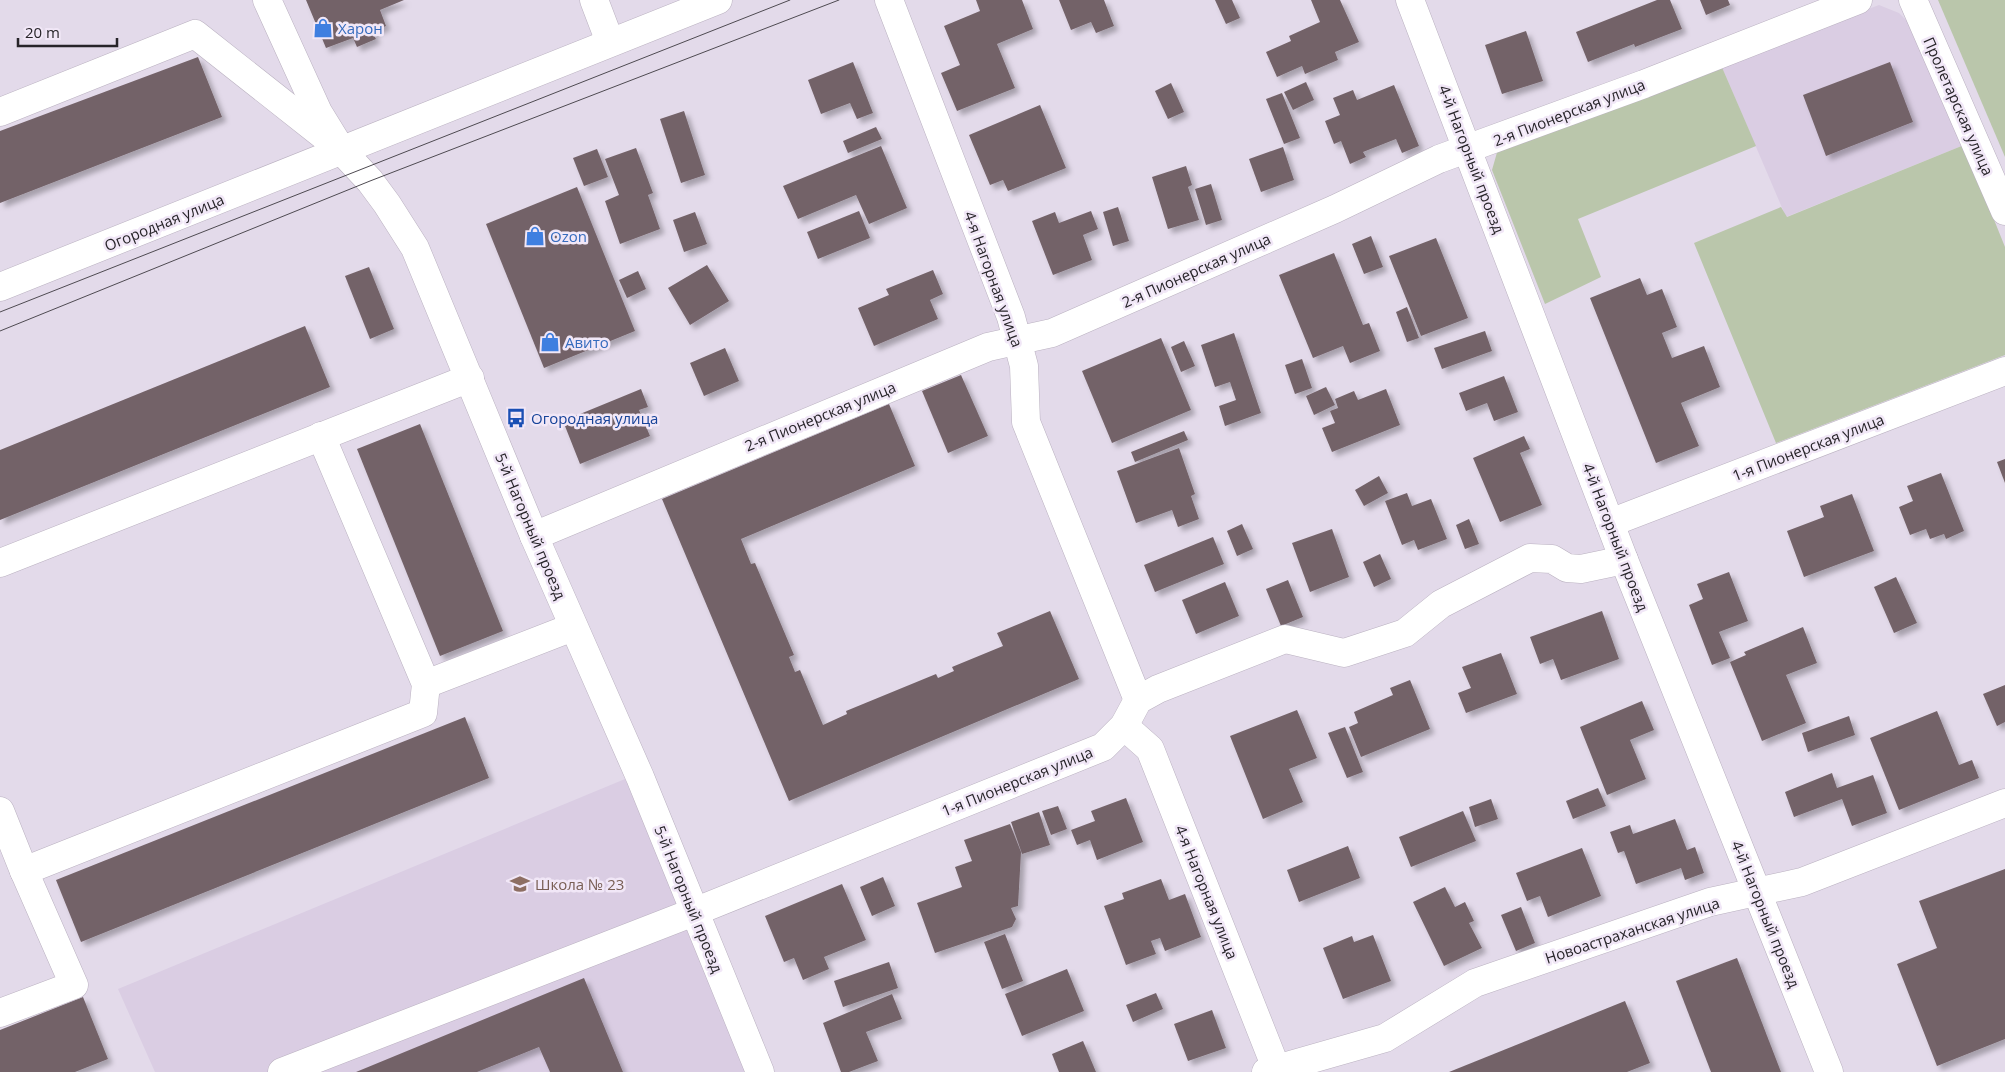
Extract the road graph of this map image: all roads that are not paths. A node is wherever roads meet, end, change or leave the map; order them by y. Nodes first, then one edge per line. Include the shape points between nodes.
1 (267, 0) edge
2 (594, 0) edge
3 (718, 0) edge
4 (888, 0) edge
5 (1410, 0) edge
6 (1858, 0) edge
7 (1913, 0) edge
8 (610, 42) junction
9 (0, 112) edge
10 (1468, 150) junction
11 (342, 151) junction
12 (2005, 211) edge
13 (0, 287) edge
14 (1017, 341) junction
15 (2005, 371) edge
16 (470, 378) junction
17 (321, 436) junction
18 (1610, 523) junction
19 (534, 536) junction
20 (1624, 560) junction
21 (0, 563) edge
22 (573, 626) junction
23 (426, 684) junction
24 (1138, 700) junction
25 (1124, 726) junction
26 (2005, 803) edge
27 (0, 811) edge
28 (24, 871) junction
29 (1758, 893) junction
30 (694, 912) junction
31 (0, 1013) edge
32 (1271, 1070) edge
33 (282, 1072) edge
34 (760, 1072) edge
35 (1829, 1072) edge

1 - 11 street, 5-й Нагорный проезд via 318,112
2 - 8 street
3 - 8 street, Огородная улица
4 - 14 street, 4-я Нагорная улица via 1011,317
5 - 10 street, 4-й Нагорный проезд
6 - 10 street, 2-я Пионерская улица
7 - 12 street, Пролетарская улица
8 - 11 street, Огородная улица
9 - 11 street via 195,34
10 - 14 street, 2-я Пионерская улица via 1438,159 1335,209 1052,333
10 - 18 street, 4-й Нагорный проезд
11 - 13 street, Огородная улица
11 - 16 street, 5-й Нагорный проезд via 370,181 415,248
14 - 19 street, 2-я Пионерская улица via 988,347
14 - 24 street, 4-я Нагорная улица via 1024,366 1026,422
15 - 18 street, 1-я Пионерская улица
16 - 17 street
16 - 19 street, 5-й Нагорный проезд
17 - 21 street
17 - 23 street
18 - 20 street, 4-й Нагорный проезд
19 - 22 street, 5-й Нагорный проезд
20 - 24 street via 1581,569 1567,568 1552,559 1530,558 1441,604 1405,633 1344,653 1286,638
20 - 29 street, 4-й Нагорный проезд
22 - 23 street
22 - 30 street, 5-й Нагорный проезд via 640,777
23 - 28 street via 423,713
24 - 25 street, 1-я Пионерская улица
25 - 30 street, 1-я Пионерская улица via 1103,747
25 - 32 street, 4-я Нагорная улица via 1150,749
26 - 29 street, Новоастраханская улица via 1802,882
27 - 28 street
28 - 31 street via 74,985
29 - 32 street, Новоастраханская улица via 1710,902 1475,983 1385,1038
29 - 35 street, 4-й Нагорный проезд
30 - 33 street, 1-я Пионерская улица
30 - 34 street, 5-й Нагорный проезд

